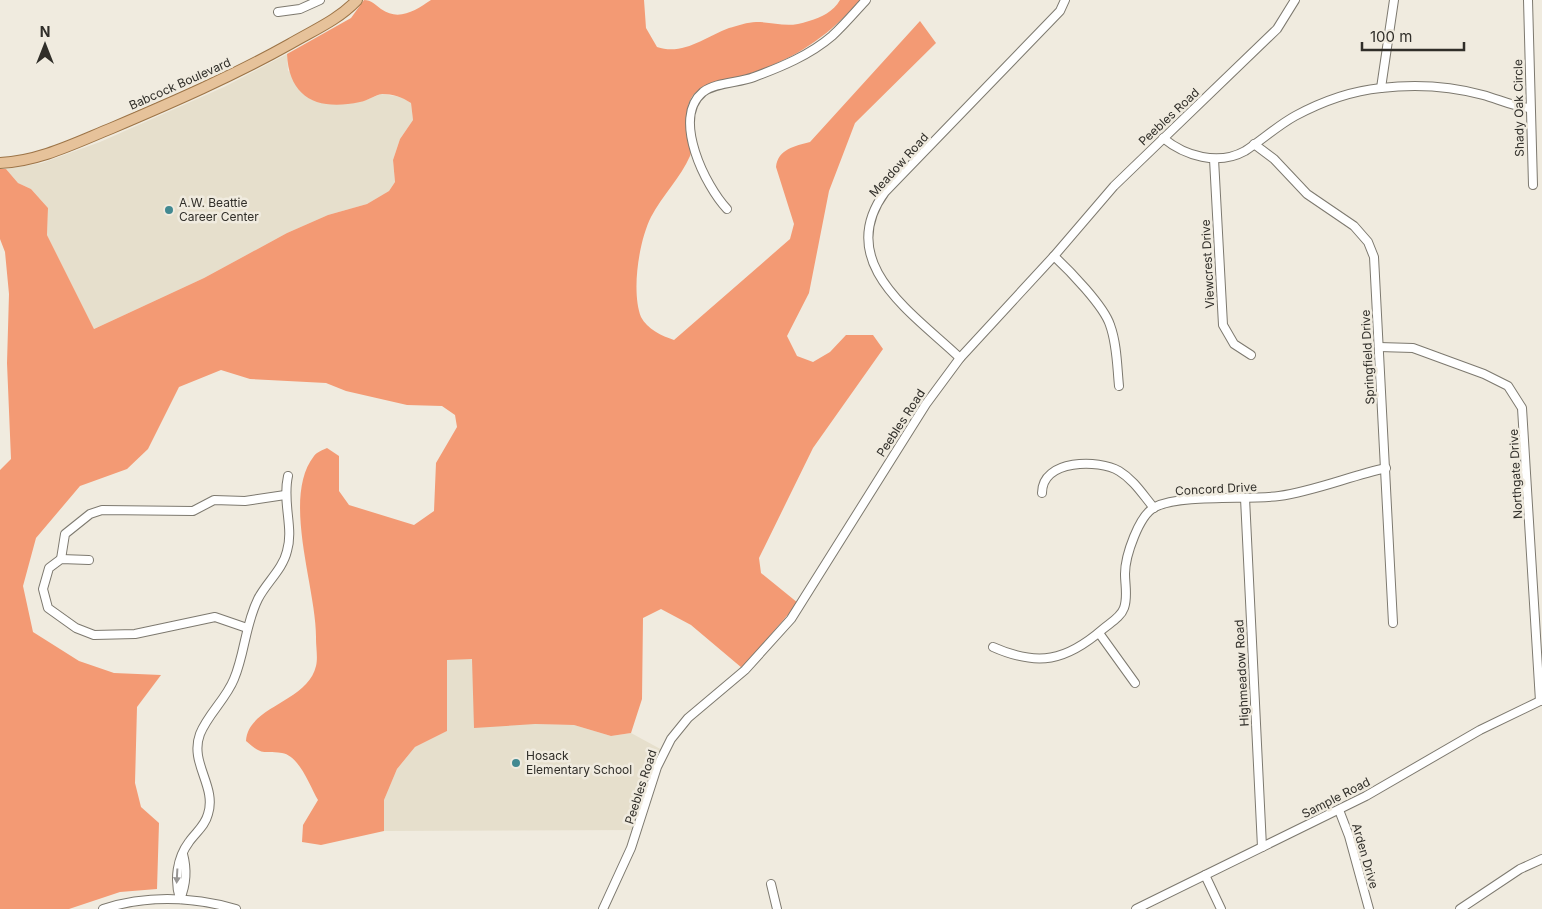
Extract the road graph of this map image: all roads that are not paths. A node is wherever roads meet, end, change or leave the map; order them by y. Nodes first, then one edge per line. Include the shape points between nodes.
1 (320, 0) edge
2 (357, 0) edge
3 (866, 0) edge
4 (1065, 0) edge
5 (1295, 0) edge
6 (1394, 0) edge
7 (1528, 0) edge
8 (278, 12) dead end
9 (1381, 88) junction
10 (1530, 108) junction
11 (1164, 138) junction
12 (1254, 144) junction
13 (1214, 158) junction
14 (0, 163) edge
15 (1533, 185) dead end
16 (727, 209) dead end
17 (1054, 256) junction
18 (1379, 347) junction
19 (1251, 355) dead end
20 (960, 358) junction
21 (1119, 386) dead end
22 (1386, 468) junction
23 (288, 476) dead end
24 (1042, 492) dead end
25 (285, 495) junction
26 (1245, 498) junction
27 (1154, 508) junction
28 (61, 559) junction
29 (89, 560) dead end
30 (1393, 623) dead end
31 (247, 628) junction
32 (1099, 633) junction
33 (993, 647) dead end
34 (1134, 683) dead end
35 (1541, 701) edge
36 (1338, 810) junction
37 (1262, 847) junction
38 (1542, 859) edge
39 (1205, 874) junction
40 (771, 884) dead end
41 (180, 899) junction
42 (103, 909) edge
43 (236, 909) edge
44 (603, 909) edge
45 (777, 909) edge
46 (1136, 909) edge
47 (1221, 909) edge
48 (1369, 909) edge
49 (1460, 909) edge

1 - 8 street via 300,9
2 - 14 main road, Babcock Boulevard via 330,22 232,75 54,151
3 - 16 street via 833,35 810,51 754,78 707,90 697,99 692,115 694,146 703,175
4 - 20 street, Meadow Road via 1060,11 885,192 873,214 868,244 876,273 894,295
5 - 11 street, Peebles Road via 1277,29
6 - 9 street
7 - 10 street, Shady Oak Circle
9 - 10 street via 1451,88
9 - 12 street via 1343,96 1312,108
10 - 15 street, Shady Oak Circle
11 - 13 street via 1187,152
11 - 17 street, Peebles Road via 1114,186
12 - 13 street via 1235,155
12 - 18 street, Springfield Drive via 1274,158 1307,194 1354,226 1368,242 1375,266
13 - 19 street, Viewcrest Drive via 1223,325 1234,344
17 - 20 street, Peebles Road
17 - 21 street via 1110,322
18 - 22 street, Springfield Drive
18 - 35 street, Northgate Drive via 1413,348 1450,361 1508,386 1518,400 1524,419
20 - 44 street, Peebles Road via 922,412 791,619 735,680 688,718 671,738 657,767 632,848
22 - 26 street, Concord Drive via 1292,494
22 - 30 street, Springfield Drive
23 - 25 street
24 - 27 street via 1044,482 1055,472 1094,463 1112,467 1127,476
25 - 28 street via 214,500 193,511 102,510 90,514 65,534
25 - 31 street via 288,551 257,600
26 - 27 street, Concord Drive via 1176,502
26 - 37 street, Highmeadow Road
27 - 32 street via 1144,517 1127,561 1124,607 1118,617
28 - 29 street
28 - 31 street via 49,568 43,589 48,608 76,628 94,635 135,634 215,617
31 - 41 street via 234,681 200,734 198,758 211,802 204,824 188,842 183,854 184,888
32 - 33 street via 1068,653 1047,659 1020,658
32 - 34 street
35 - 36 street, Sample Road via 1480,730
36 - 37 street, Sample Road
36 - 48 street, Arden Drive via 1349,836
37 - 39 street, Sample Road
38 - 49 street via 1520,869
39 - 46 street, Sample Road
39 - 47 street
40 - 45 street
41 - 42 street via 144,900
41 - 43 street

